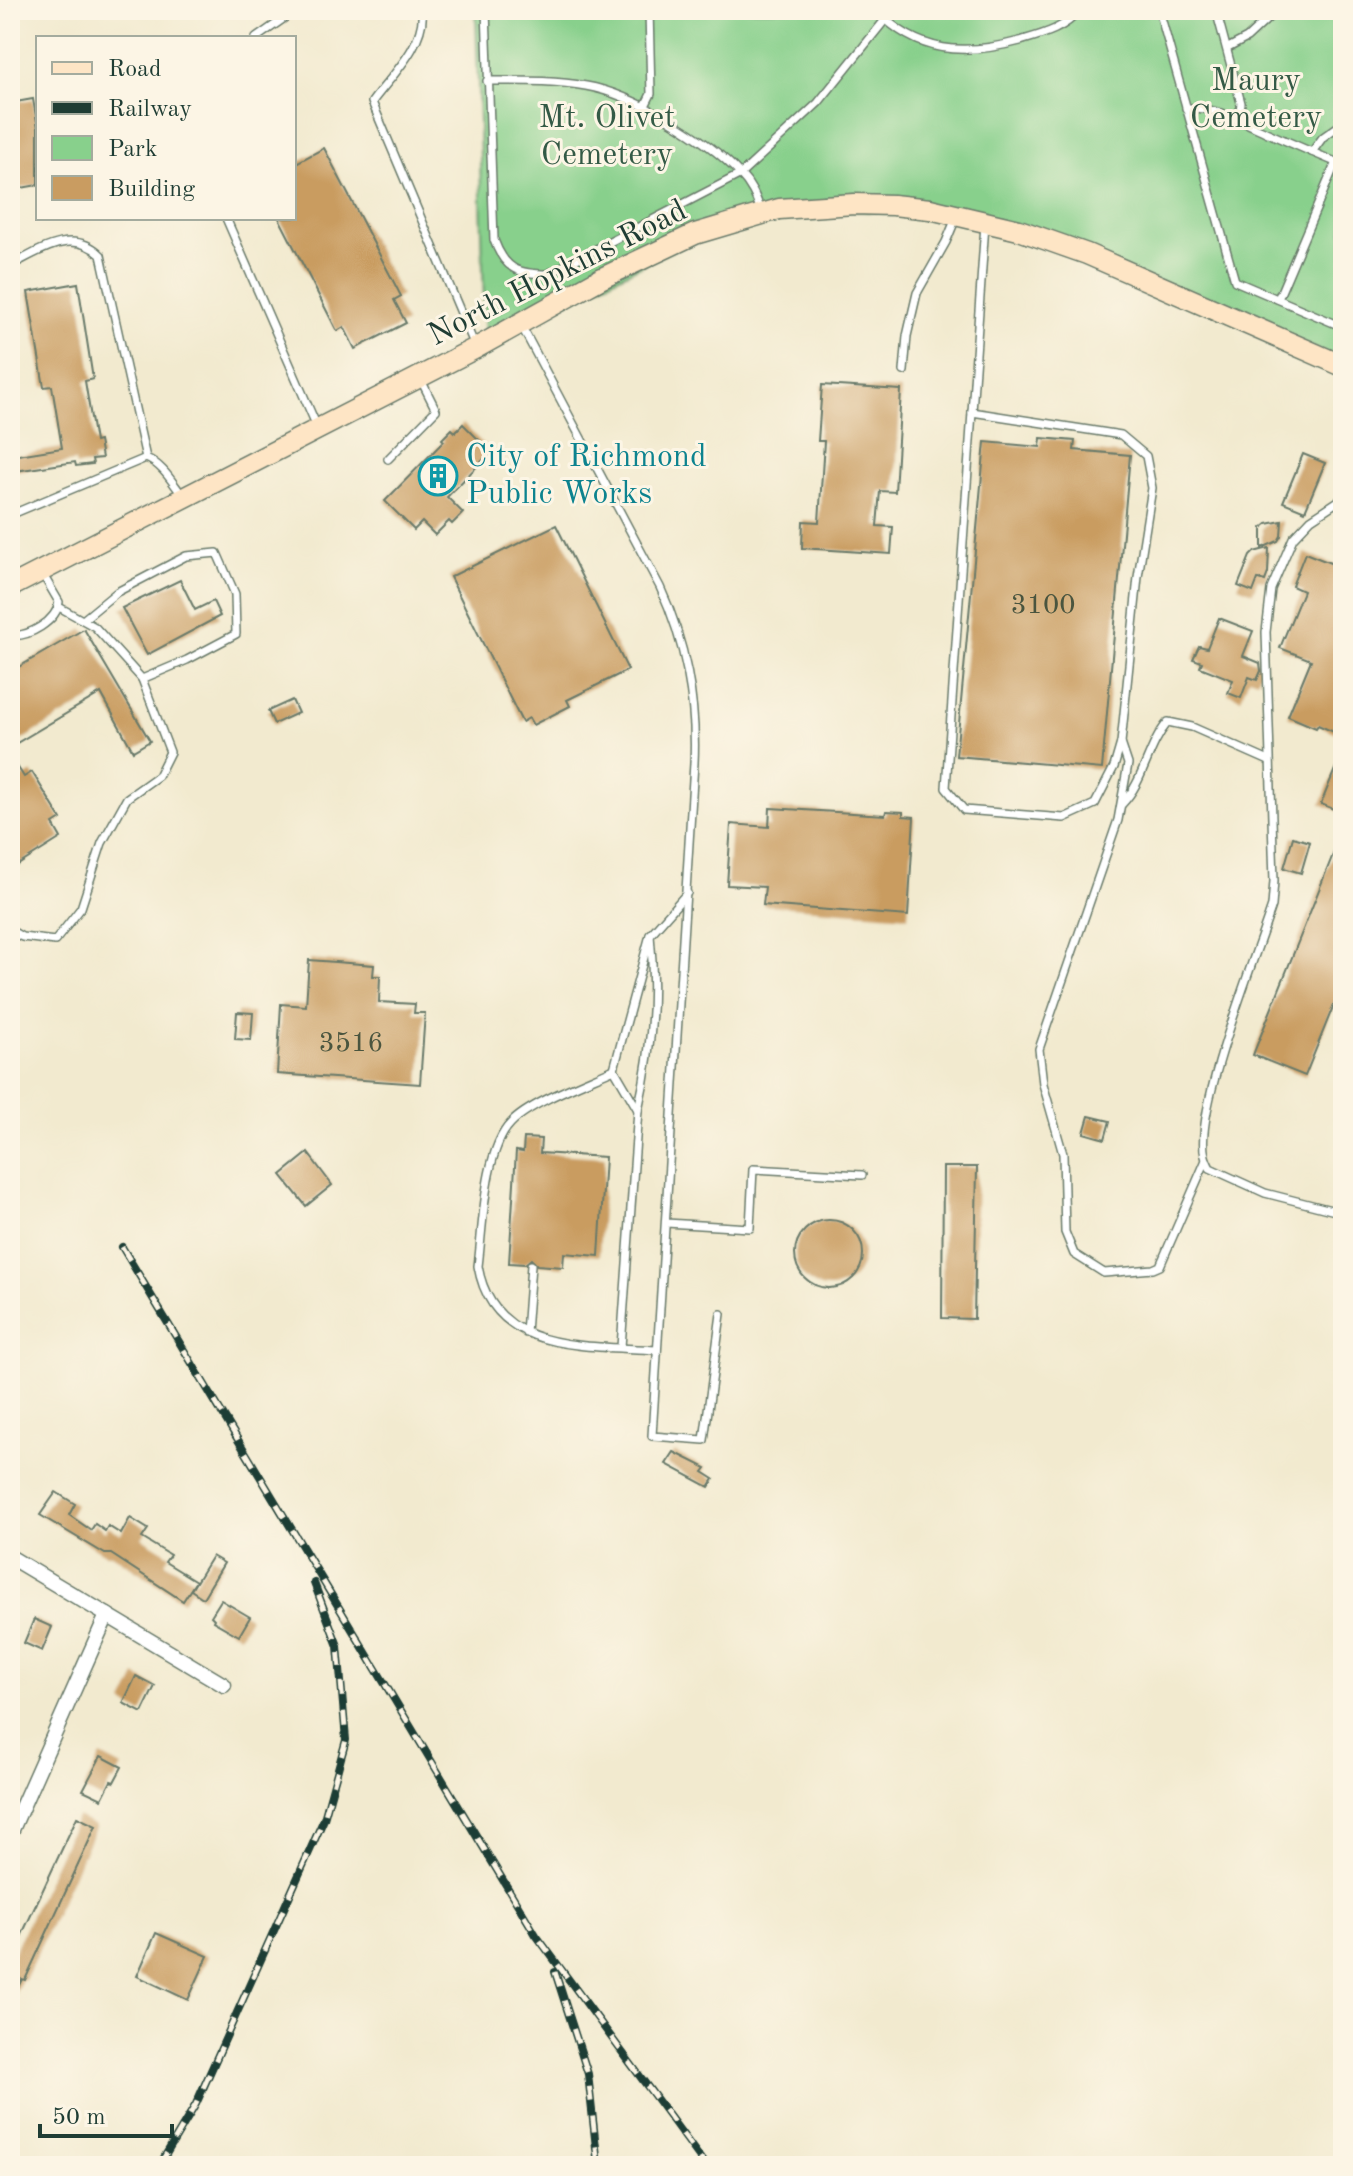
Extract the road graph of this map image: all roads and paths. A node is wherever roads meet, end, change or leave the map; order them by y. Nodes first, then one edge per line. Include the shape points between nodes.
1 (296, 10) edge
2 (422, 10) edge
3 (486, 10) edge
4 (649, 10) edge
5 (876, 10) edge
6 (893, 10) edge
7 (1080, 10) edge
8 (1159, 10) edge
9 (1216, 10) edge
10 (1277, 10) edge
11 (886, 20) junction
12 (259, 36) edge
13 (1228, 48) junction
14 (487, 81) junction
15 (645, 106) junction
16 (1186, 108) junction
17 (1239, 118) junction
18 (1343, 123) edge
19 (1312, 152) junction
20 (1340, 164) edge
21 (741, 174) junction
22 (762, 213) junction
23 (957, 216) junction
24 (227, 220) edge
25 (985, 222) junction
26 (10, 266) edge
27 (1278, 299) junction
28 (521, 325) junction
29 (1343, 327) edge
30 (476, 348) junction
31 (1343, 366) edge
32 (904, 371) dead end
33 (420, 377) junction
34 (972, 412) junction
35 (318, 429) junction
36 (146, 458) junction
37 (388, 459) dead end
38 (184, 498) junction
39 (1343, 498) edge
40 (10, 515) edge
41 (41, 571) junction
42 (10, 587) edge
43 (59, 607) junction
44 (84, 619) junction
45 (10, 635) edge
46 (142, 679) junction
47 (1121, 743) junction
48 (1269, 761) junction
49 (1121, 806) junction
50 (687, 893) junction
51 (10, 930) edge
52 (650, 935) junction
53 (614, 1069) junction
54 (638, 1110) junction
55 (1206, 1160) junction
56 (862, 1175) dead end
57 (1343, 1213) edge
58 (666, 1223) junction
59 (531, 1265) dead end
60 (721, 1314) dead end
61 (526, 1333) junction
62 (621, 1347) junction
63 (657, 1350) junction
64 (10, 1557) edge
65 (107, 1615) junction
66 (224, 1685) dead end
67 (10, 1834) edge

1 - 12 lane
2 - 30 lane via 416,42 372,102
3 - 14 lane
4 - 15 lane via 651,94
5 - 11 lane
6 - 11 lane
7 - 11 lane via 1055,31 981,50 925,44
8 - 16 lane
9 - 13 lane
10 - 13 lane
11 - 21 lane via 818,103
13 - 17 lane via 1241,103
14 - 15 lane via 590,86
14 - 21 lane via 494,240 500,258 521,273 548,274
15 - 21 lane
16 - 17 lane
16 - 27 lane via 1235,281
17 - 19 lane
18 - 19 lane
19 - 20 lane
20 - 27 lane
21 - 22 lane
22 - 23 main road, North Hopkins Road via 854,204
22 - 28 main road, North Hopkins Road via 695,234 600,279
23 - 25 main road, North Hopkins Road
23 - 32 lane via 917,293
24 - 35 lane
25 - 31 main road, North Hopkins Road via 1087,254
25 - 34 lane
26 - 36 lane via 59,241 78,241 101,255
27 - 29 lane
28 - 30 main road, North Hopkins Road
28 - 50 lane via 660,587 681,640 695,749
30 - 33 main road, North Hopkins Road
33 - 35 main road, North Hopkins Road
33 - 37 lane via 436,410
34 - 47 lane via 1121,435 1146,456 1152,488
34 - 47 lane via 946,788 964,810 1064,818 1095,804
35 - 38 main road, North Hopkins Road
36 - 38 lane via 166,472
36 - 40 lane
38 - 41 main road, North Hopkins Road
39 - 48 lane via 1293,538 1271,589 1266,632
41 - 42 main road, North Hopkins Road
41 - 43 lane
43 - 44 lane
43 - 45 lane via 52,619 19,637
44 - 46 lane
44 - 46 lane via 117,592 186,556 217,553 235,594 236,634
46 - 51 lane via 170,752 158,776 127,798 102,843 81,908 55,941
47 - 49 lane via 1128,764
48 - 49 lane via 1168,722 1156,736 1132,795
48 - 55 lane via 1272,906 1216,1076 1204,1141
49 - 55 lane via 1039,1049 1063,1154 1065,1232 1074,1254 1104,1273 1160,1266
50 - 52 lane
50 - 58 lane
52 - 53 lane
52 - 54 lane via 654,971
53 - 54 lane
53 - 61 lane via 526,1111 502,1134 495,1149 480,1281 502,1316
54 - 62 lane
55 - 57 lane via 1210,1168 1265,1193
56 - 58 lane via 753,1169 750,1228
58 - 63 lane
59 - 61 lane
60 - 63 lane via 704,1440 652,1436
61 - 62 lane via 547,1342
62 - 63 lane
64 - 65 street
65 - 66 street
65 - 67 street

